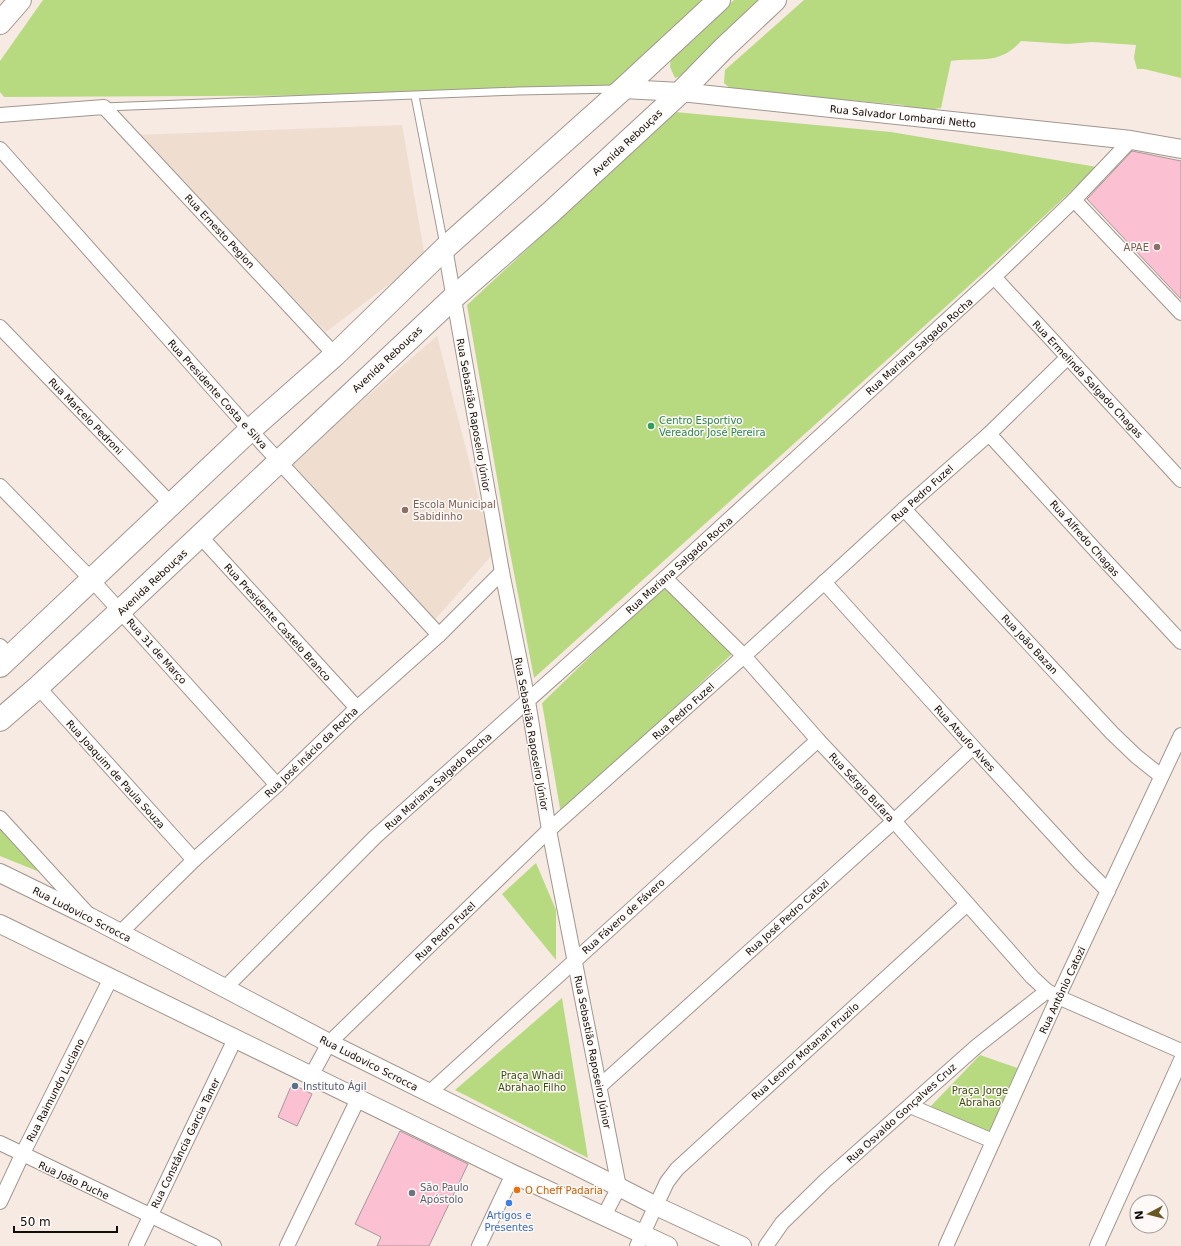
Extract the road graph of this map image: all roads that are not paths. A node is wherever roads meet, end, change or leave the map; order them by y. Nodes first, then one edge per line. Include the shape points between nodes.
1 (20, 0) edge
2 (719, 0) edge
3 (775, 0) edge
4 (0, 23) edge
5 (623, 89) junction
6 (681, 92) junction
7 (415, 96) junction
8 (104, 107) junction
9 (0, 115) edge
10 (1131, 140) junction
11 (0, 149) edge
12 (1181, 149) edge
13 (1074, 200) junction
14 (445, 248) junction
15 (994, 277) junction
16 (453, 298) junction
17 (1181, 313) edge
18 (0, 327) edge
19 (335, 355) junction
20 (1068, 357) junction
21 (250, 430) junction
22 (989, 434) junction
23 (279, 461) junction
24 (1181, 480) edge
25 (0, 486) edge
26 (172, 505) junction
27 (904, 509) junction
28 (200, 536) junction
29 (502, 572) junction
30 (665, 578) junction
31 (92, 580) junction
32 (824, 582) junction
33 (120, 611) junction
34 (439, 635) junction
35 (1181, 642) edge
36 (3, 656) edge
37 (744, 656) junction
38 (38, 687) junction
39 (528, 701) junction
40 (356, 708) junction
41 (0, 720) edge
42 (1181, 735) edge
43 (818, 740) junction
44 (973, 747) junction
45 (1161, 776) junction
46 (277, 785) junction
47 (0, 818) edge
48 (894, 821) junction
49 (549, 830) junction
50 (194, 860) junction
51 (0, 873) edge
52 (1108, 891) junction
53 (967, 904) junction
54 (90, 917) junction
55 (0, 924) edge
56 (120, 933) junction
57 (575, 960) junction
58 (111, 978) junction
59 (225, 988) junction
60 (1052, 994) junction
61 (235, 1039) junction
62 (328, 1043) junction
63 (1181, 1051) edge
64 (1181, 1060) edge
65 (311, 1076) junction
66 (600, 1086) junction
67 (429, 1093) junction
68 (358, 1099) junction
69 (910, 1106) junction
70 (992, 1141) junction
71 (0, 1144) edge
72 (22, 1155) junction
73 (512, 1174) junction
74 (619, 1187) junction
75 (0, 1202) edge
76 (656, 1206) junction
77 (150, 1216) junction
78 (604, 1216) junction
79 (640, 1240) edge
80 (136, 1246) edge
81 (214, 1246) edge
82 (288, 1246) edge
83 (479, 1246) edge
84 (668, 1246) edge
85 (742, 1246) edge
86 (766, 1246) edge
87 (946, 1246) edge
88 (1097, 1246) edge

1 - 4 main road
2 - 5 main road
3 - 6 main road, Avenida Rebouças
5 - 6 street, Rua Salvador Lombardi Netto
5 - 7 lane
5 - 14 main road
6 - 10 street, Rua Salvador Lombardi Netto
6 - 16 main road, Avenida Rebouças
7 - 8 lane
7 - 14 lane
8 - 9 street
8 - 19 street, Rua Ernesto Pegion
10 - 12 street, Rua Salvador Lombardi Netto
10 - 13 street, Rua Mariana Salgado Rocha
11 - 21 street, Rua Presidente Costa e Silva
13 - 15 street, Rua Mariana Salgado Rocha
13 - 17 street
14 - 16 street, Rua Sebastião Raposeiro Júnior
14 - 19 main road
15 - 20 street, Rua Ermelinda Salgado Chagas
15 - 30 street, Rua Mariana Salgado Rocha
16 - 23 main road, Avenida Rebouças
16 - 29 street, Rua Sebastião Raposeiro Júnior
18 - 26 street, Rua Marcelo Pedroni
19 - 21 main road
20 - 22 street, Rua Pedro Fuzel
20 - 24 street, Rua Ermelinda Salgado Chagas
21 - 23 street, Rua Presidente Costa e Silva
21 - 26 main road
22 - 27 street, Rua Pedro Fuzel
22 - 35 street, Rua Alfredo Chagas
23 - 28 main road, Avenida Rebouças
23 - 34 street, Rua Presidente Costa e Silva
25 - 31 street, Rua 31 de Março
26 - 31 main road
27 - 32 street, Rua Pedro Fuzel
27 - 45 street, Rua João Bazan via 1112,733
28 - 33 main road, Avenida Rebouças
28 - 40 street, Rua Presidente Castelo Branco
29 - 34 street, Rua José Inácio da Rocha
29 - 39 street, Rua Sebastião Raposeiro Júnior
30 - 37 street, Rua Sérgio Bufara
30 - 39 street, Rua Mariana Salgado Rocha
31 - 33 street, Rua 31 de Março
31 - 36 main road
32 - 37 street, Rua Pedro Fuzel
32 - 44 street, Rua Ataufo Alves
33 - 38 main road, Avenida Rebouças
33 - 46 street, Rua 31 de Março
34 - 40 street, Rua José Inácio da Rocha
37 - 43 street, Rua Sérgio Bufara
37 - 49 street, Rua Pedro Fuzel
38 - 41 main road, Avenida Rebouças
38 - 50 street, Rua Joaquim de Paula Souza
39 - 49 street, Rua Sebastião Raposeiro Júnior
39 - 59 street, Rua Mariana Salgado Rocha via 375,837
40 - 46 street, Rua José Inácio da Rocha
42 - 45 street, Rua Antônio Catozi
43 - 48 street, Rua Sérgio Bufara
43 - 57 street, Rua Fávero de Fávero
44 - 48 street, Rua José Pedro Catozi
44 - 52 street, Rua Ataufo Alves
45 - 52 street, Rua Antônio Catozi
46 - 50 street, Rua José Inácio da Rocha
47 - 54 street
48 - 53 street, Rua Sérgio Bufara
48 - 66 street, Rua José Pedro Catozi
49 - 57 street, Rua Sebastião Raposeiro Júnior
49 - 62 street, Rua Pedro Fuzel
50 - 56 street, Rua José Inácio da Rocha
51 - 54 street, Rua Ludovico Scrocca
52 - 60 street, Rua Antônio Catozi
53 - 60 street, Rua Sérgio Bufara via 1019,962
53 - 76 street, Rua Leonor Motanari Pruzilo via 690,1156 666,1182
54 - 56 street, Rua Ludovico Scrocca
55 - 58 street
56 - 59 street, Rua Ludovico Scrocca
57 - 66 street, Rua Sebastião Raposeiro Júnior
57 - 67 street, Rua Fávero de Fávero
58 - 61 street
58 - 72 street, Rua Raimundo Luciano
59 - 62 street, Rua Ludovico Scrocca
60 - 63 street
60 - 69 street, Rua Osvaldo Gonçalves Cruz via 976,1046
60 - 70 street, Rua Antônio Catozi
61 - 65 street
61 - 77 street, Rua Constância Garcia Taner
62 - 65 street, Rua Pedro Fuzel
62 - 67 street, Rua Ludovico Scrocca
64 - 88 street
65 - 68 street
66 - 74 street, Rua Sebastião Raposeiro Júnior
67 - 74 street, Rua Ludovico Scrocca
68 - 73 street
68 - 82 street
69 - 70 street
69 - 86 street, Rua Osvaldo Gonçalves Cruz via 826,1180 782,1223
70 - 87 street, Rua Antônio Catozi
71 - 72 street, Rua João Puche
72 - 75 street, Rua Raimundo Luciano
72 - 77 street, Rua João Puche
73 - 78 street
73 - 83 street
74 - 76 street, Rua Ludovico Scrocca
74 - 78 street
76 - 79 street, Rua Leonor Motanari Pruzilo
76 - 85 street, Rua Ludovico Scrocca
77 - 80 street, Rua Constância Garcia Taner
77 - 81 street, Rua João Puche
78 - 79 street
79 - 84 street

